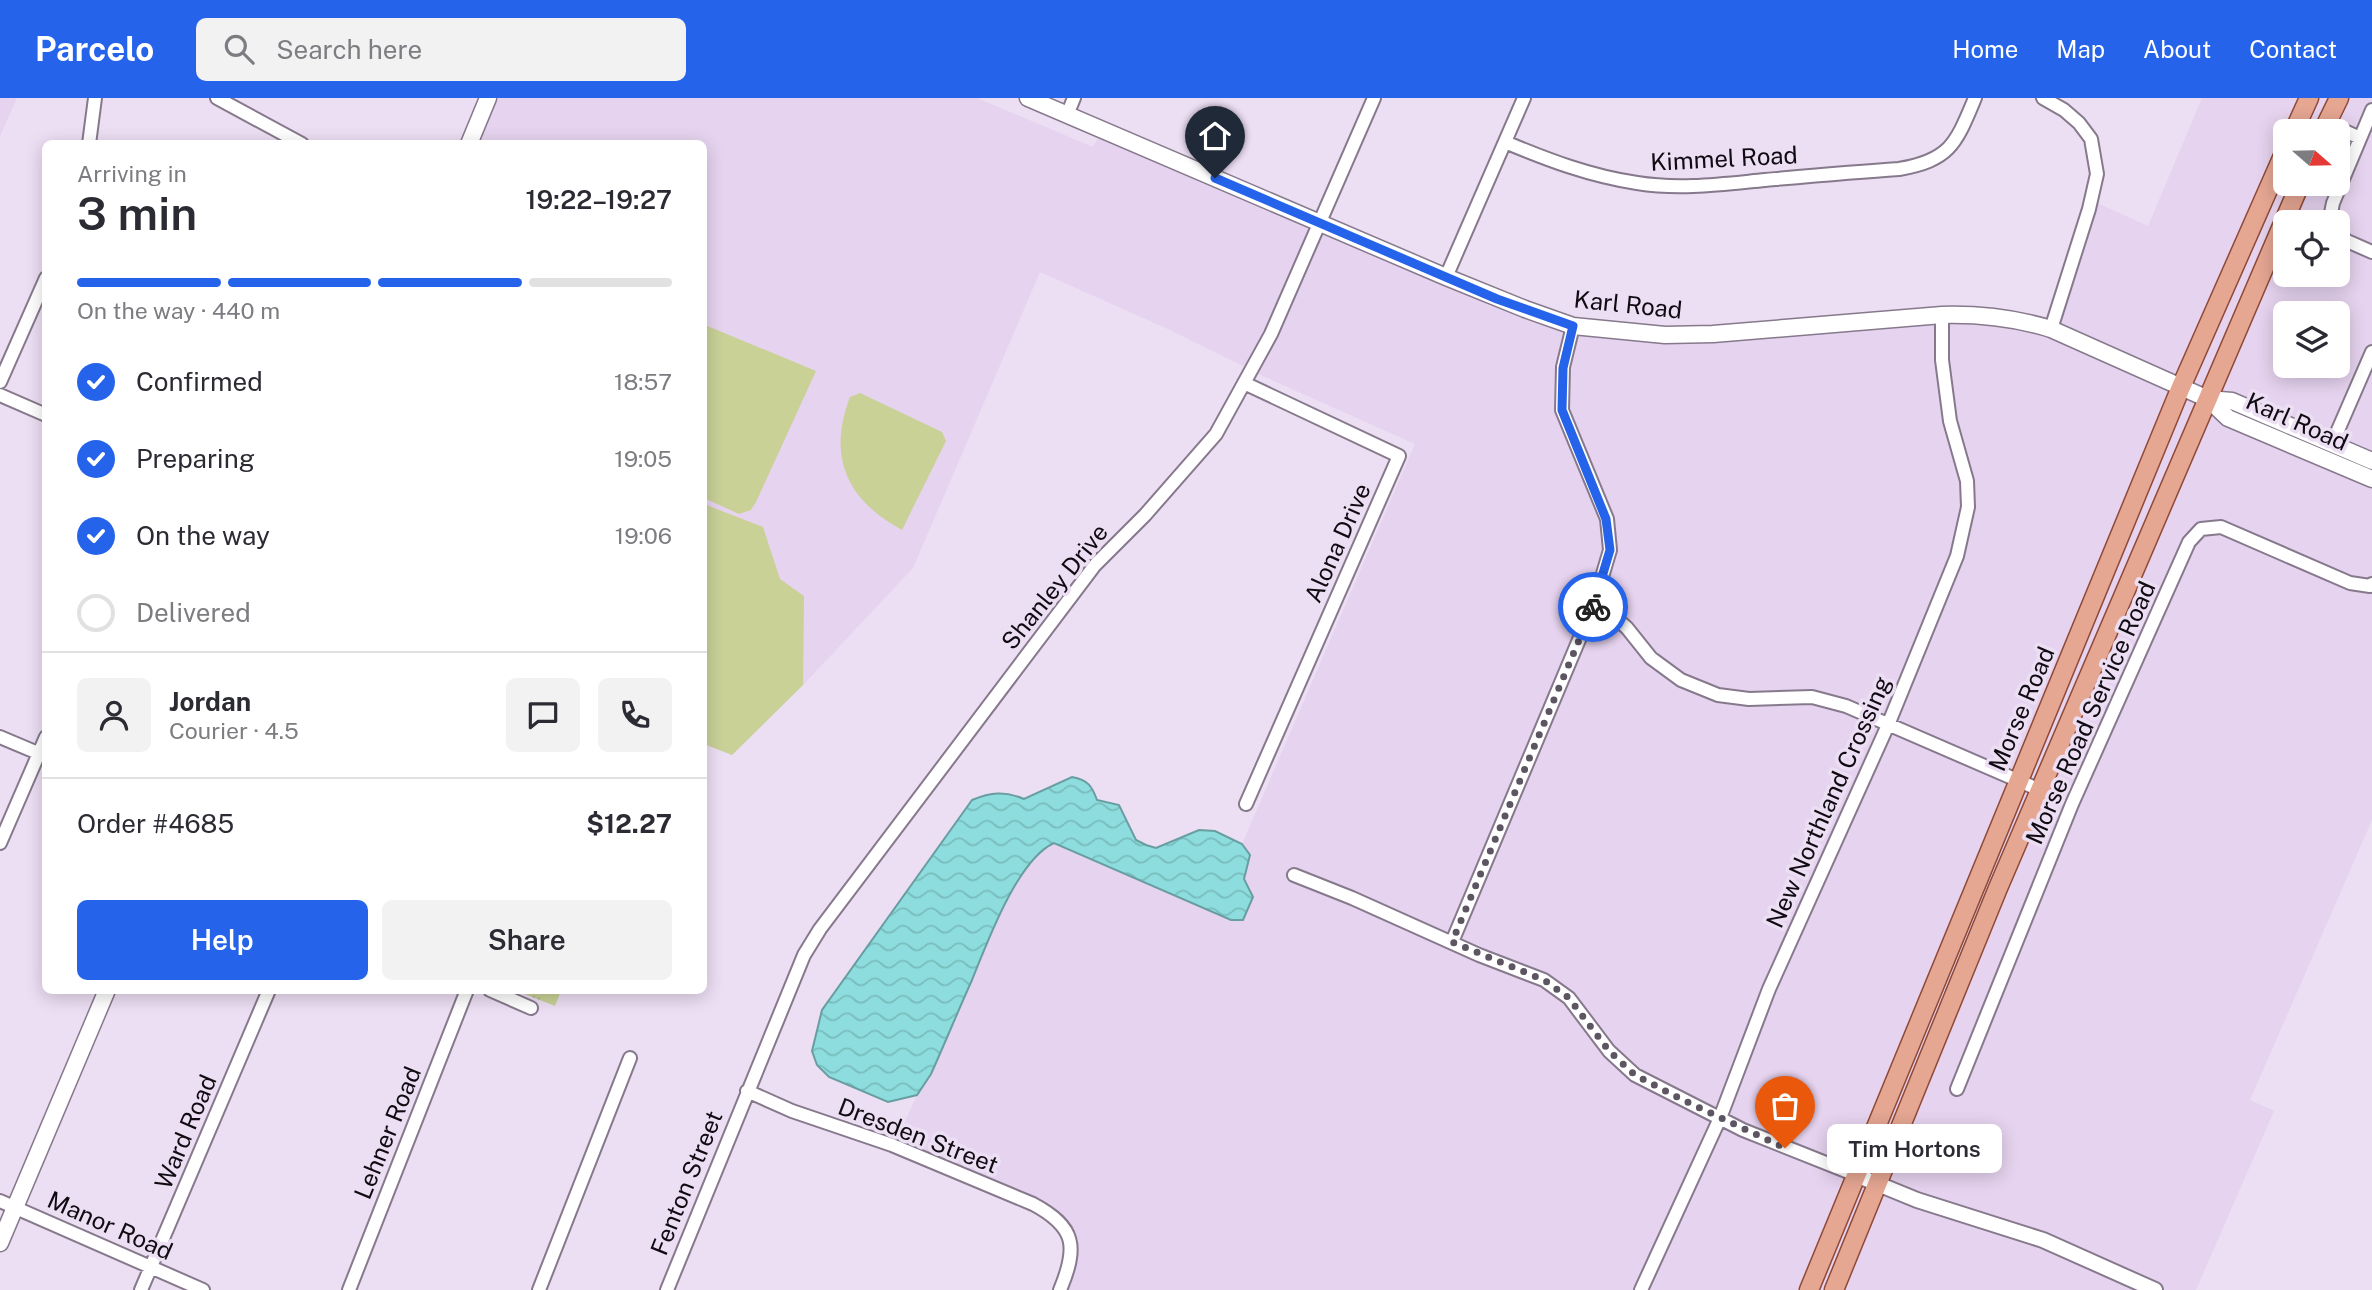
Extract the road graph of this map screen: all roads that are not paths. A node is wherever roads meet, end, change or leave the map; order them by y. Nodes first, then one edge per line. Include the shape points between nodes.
1 (95, 98) edge
2 (217, 98) edge
3 (488, 98) edge
4 (1028, 98) edge
5 (1074, 98) edge
6 (1374, 98) edge
7 (1524, 98) edge
8 (1975, 98) edge
9 (2043, 98) edge
10 (2309, 98) edge
11 (2327, 98) edge
12 (2339, 98) edge
13 (2372, 110) edge
14 (1067, 115) junction
15 (2299, 119) edge
16 (2323, 119) edge
17 (2329, 119) edge
18 (2350, 135) edge
19 (2360, 138) junction
20 (90, 140) edge
21 (294, 140) edge
22 (471, 140) edge
23 (1505, 142) junction
24 (2273, 178) edge
25 (2295, 196) edge
26 (2332, 210) edge
27 (1320, 223) junction
28 (2350, 242) edge
29 (2372, 252) edge
30 (1446, 277) junction
31 (42, 287) edge
32 (1942, 315) junction
33 (1573, 326) junction
34 (2051, 329) junction
35 (2372, 352) edge
36 (0, 382) edge
37 (1244, 383) junction
38 (2181, 387) junction
39 (0, 395) edge
40 (2208, 399) junction
41 (42, 413) edge
42 (2332, 444) junction
43 (2372, 461) edge
44 (2372, 480) edge
45 (2372, 584) edge
46 (1594, 604) junction
47 (1888, 725) junction
48 (0, 737) edge
49 (42, 755) edge
50 (2018, 780) junction
51 (2040, 790) junction
52 (1246, 804) dead end
53 (0, 843) edge
54 (1294, 875) dead end
55 (1452, 942) junction
56 (105, 994) edge
57 (267, 994) edge
58 (465, 994) edge
59 (500, 994) edge
60 (531, 1008) dead end
61 (631, 1058) dead end
62 (1957, 1089) dead end
63 (747, 1091) junction
64 (1720, 1118) junction
65 (1856, 1175) junction
66 (1876, 1184) junction
67 (7, 1204) edge
68 (0, 1243) edge
69 (151, 1267) junction
70 (141, 1290) edge
71 (203, 1290) edge
72 (349, 1290) edge
73 (538, 1290) edge
74 (667, 1290) edge
75 (1060, 1290) edge
76 (1641, 1290) edge
77 (1809, 1290) edge
78 (1834, 1290) edge
79 (2155, 1290) edge

1 - 20 street
2 - 21 street
3 - 22 main road
4 - 14 main road, Karl Road
5 - 14 street
6 - 27 street, Shanley Drive
7 - 23 street
8 - 23 street, Kimmel Road via 1948,150 1921,165 1899,169 1683,187 1588,173
9 - 34 street via 2064,110 2091,139 2097,174
10 - 15 main road
11 - 16 main road
12 - 17 main road
13 - 19 street
14 - 27 main road, Karl Road
18 - 19 street
19 - 26 street
23 - 30 street
24 - 38 main road, Morse Road
25 - 40 main road, Morse Road
27 - 30 main road, Karl Road
27 - 37 street, Shanley Drive
28 - 29 street
30 - 33 main road, Karl Road
31 - 36 street
32 - 33 main road, Karl Road via 1713,334 1665,335
32 - 34 main road, Karl Road via 2004,318
32 - 47 street, New Northland Crossing via 1946,394 1968,481 1968,507 1957,556
33 - 46 street via 1563,368 1562,410 1606,519 1610,550
34 - 38 main road, Karl Road
35 - 42 street
37 - 52 street, Alona Drive via 1399,456
37 - 63 street, Shanley Drive via 1216,434 1095,565 820,929 804,955
38 - 40 main road, Karl Road
38 - 50 main road, Morse Road
39 - 41 street
40 - 42 main road, Karl Road via 2232,401
40 - 44 main road, Karl Road via 2228,418
40 - 51 main road, Morse Road
42 - 43 main road, Karl Road
45 - 62 street, Morse Road Service Road via 2350,583 2221,527 2201,529 2189,542 2072,804
46 - 47 street via 1608,611 1651,658 1681,680 1718,695 1812,697
46 - 55 street
47 - 50 street
47 - 64 street, New Northland Crossing via 1769,989
48 - 49 street
49 - 53 street
50 - 51 street
50 - 65 main road, Morse Road
51 - 66 main road, Morse Road
54 - 55 street
55 - 64 street via 1544,980 1569,998 1609,1051 1635,1075
56 - 67 main road
57 - 69 street, Ward Road
58 - 72 street, Lehner Road
59 - 60 street
61 - 73 street
63 - 74 street, Fenton Street
63 - 75 street, Dresden Street via 892,1145 1052,1215 1067,1231 1072,1250
64 - 65 street
64 - 76 street, New Northland Crossing
65 - 66 street
65 - 77 main road, Morse Road
66 - 78 main road, Morse Road
66 - 79 street via 2043,1240
67 - 68 main road
67 - 69 street, Manor Road
69 - 70 street, Ward Road
69 - 71 street, Manor Road

